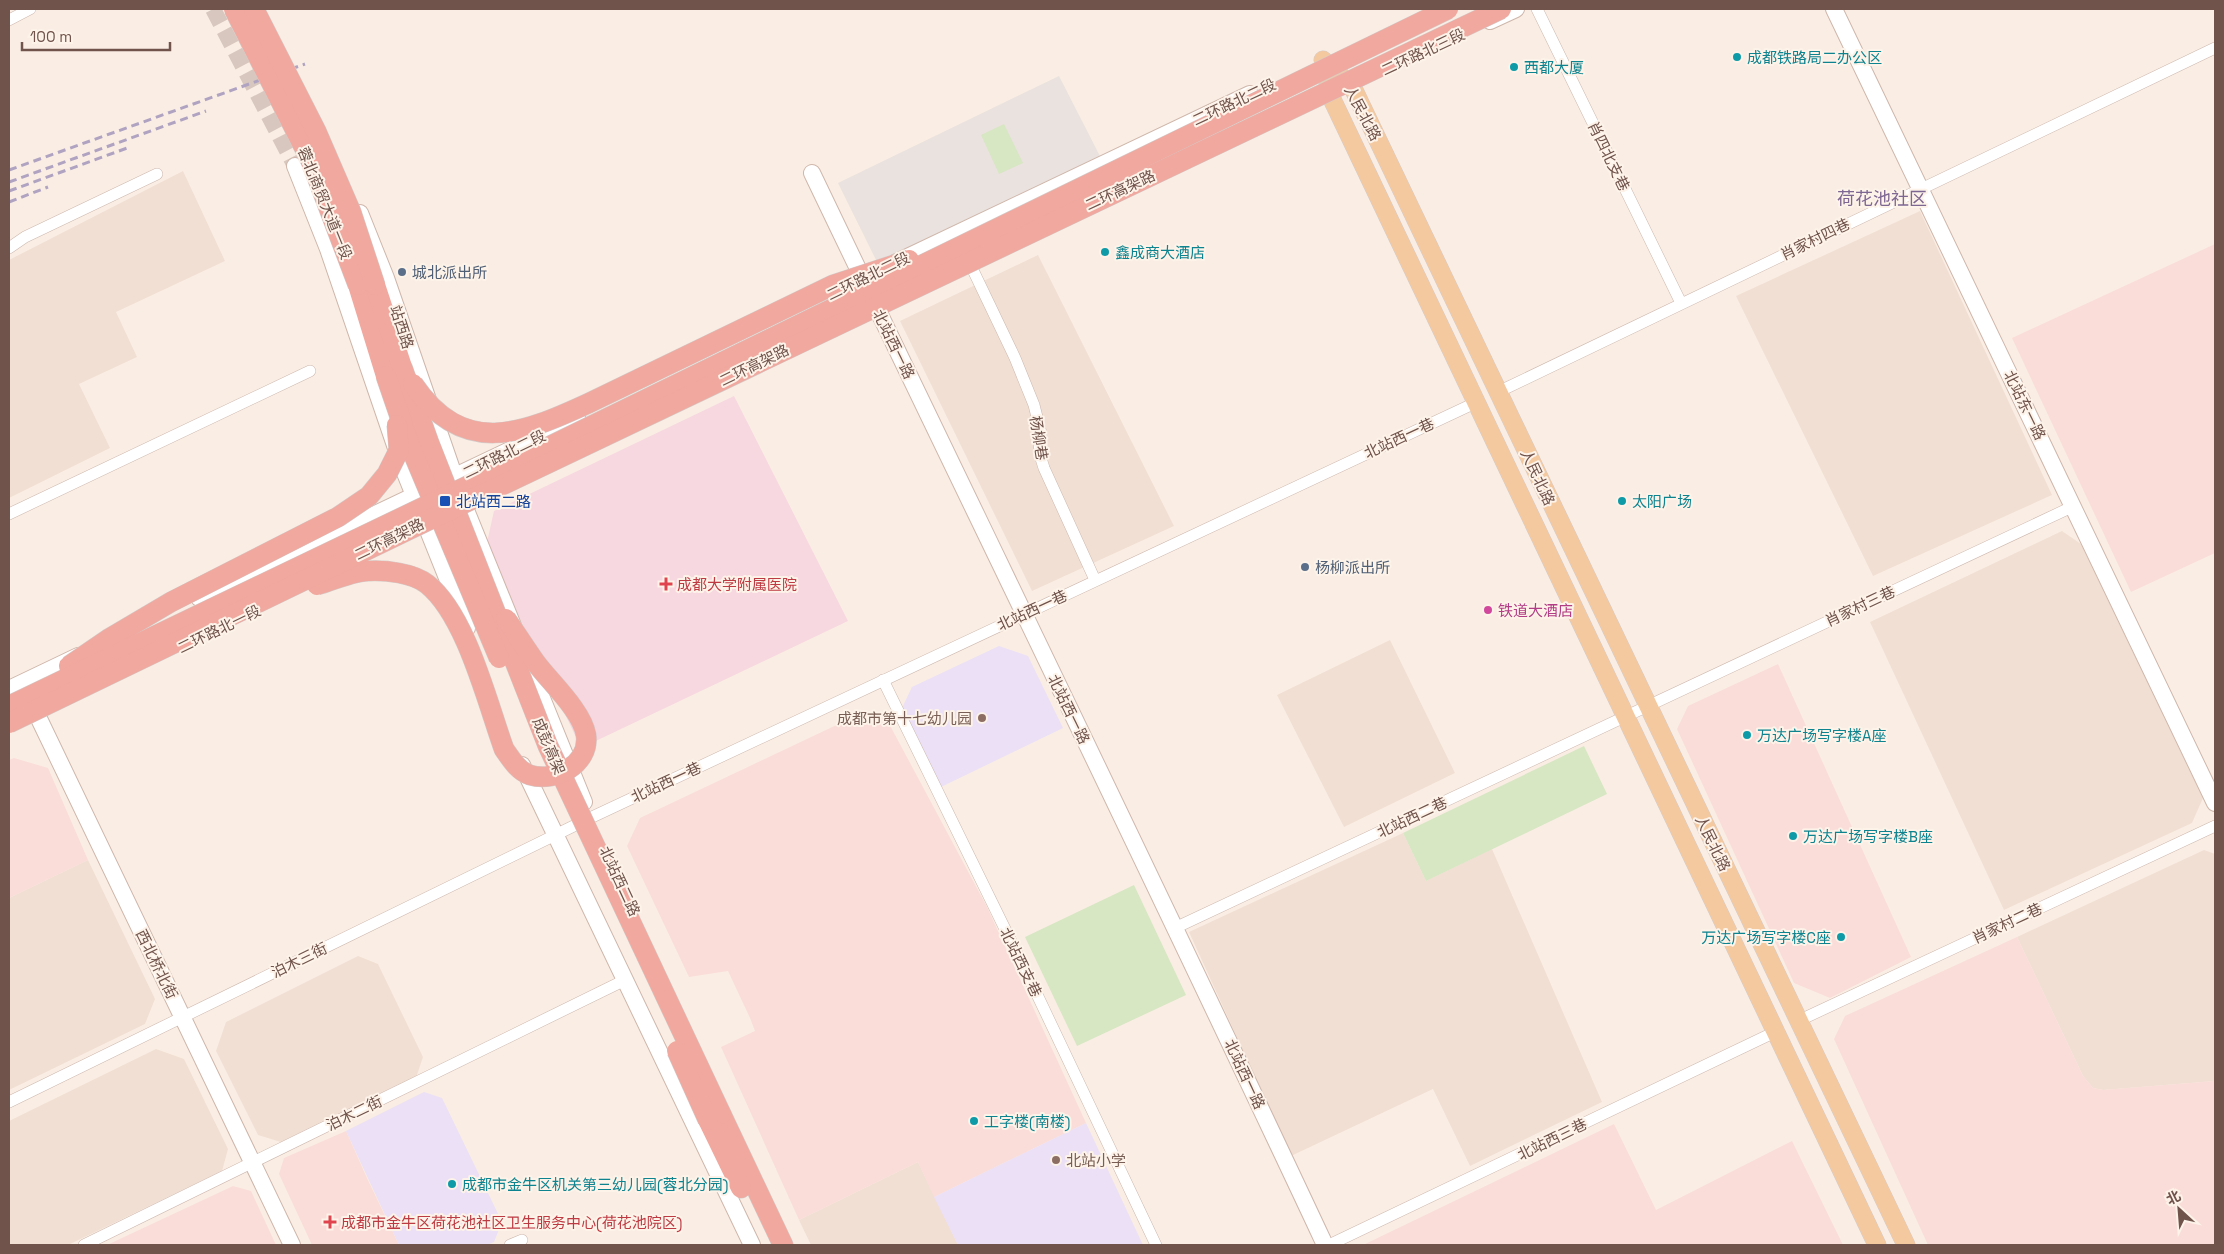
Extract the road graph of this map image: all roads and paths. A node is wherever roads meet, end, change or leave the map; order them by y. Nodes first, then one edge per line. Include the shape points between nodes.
1 (30, 9) edge
2 (234, 9) edge
3 (254, 9) edge
4 (1431, 9) edge
5 (1448, 9) edge
6 (1501, 9) edge
7 (1516, 9) edge
8 (1537, 9) edge
9 (1834, 9) edge
10 (9, 20) edge
11 (2215, 48) edge
12 (1323, 60) junction
13 (1352, 86) junction
14 (1331, 97) junction
15 (333, 146) dead end
16 (295, 166) tunnel mouth
17 (812, 173) dead end
18 (157, 174) dead end
19 (1920, 188) junction
20 (986, 234) junction
21 (9, 248) edge
22 (972, 268) junction
23 (862, 278) junction
24 (1681, 303) junction
25 (879, 312) junction
26 (310, 371) dead end
27 (394, 372) junction
28 (1498, 392) junction
29 (1475, 403) junction
30 (455, 478) junction
31 (414, 497) junction
32 (2074, 506) junction
33 (466, 510) junction
34 (9, 514) edge
35 (429, 528) junction
36 (1096, 580) junction
37 (485, 588) junction
38 (239, 612) junction
39 (1023, 614) junction
40 (221, 620) junction
41 (883, 680) junction
42 (12, 697) edge
43 (1647, 706) junction
44 (38, 716) junction
45 (1626, 716) junction
46 (9, 723) edge
47 (9, 730) edge
48 (9, 736) edge
49 (2215, 803) edge
50 (590, 818) junction
51 (2215, 826) edge
52 (554, 835) junction
53 (1176, 927) junction
54 (625, 980) junction
55 (182, 1017) junction
56 (1798, 1021) junction
57 (1776, 1032) junction
58 (9, 1102) edge
59 (715, 1117) junction
60 (253, 1163) junction
61 (522, 1240) dead end
62 (84, 1245) edge
63 (292, 1245) edge
64 (510, 1245) edge
65 (752, 1245) edge
66 (768, 1245) edge
67 (782, 1245) edge
68 (793, 1245) edge
69 (1156, 1245) edge
70 (1325, 1245) edge
71 (1329, 1245) edge
72 (1877, 1245) edge
73 (1906, 1245) edge

1 - 10 street
2 - 27 highway, 蓉北商贸大道一段, bridge via 311,161
3 - 27 highway, 蓉北商贸大道一段, bridge via 316,131 351,212
4 - 12 main road
5 - 20 highway, 二环高架路, bridge
6 - 38 highway, 二环高架路, bridge
7 - 13 main road, 二环路北三段
8 - 24 street, 肖四北支巷
9 - 19 main road, 北站东一路
11 - 19 street, 肖家村四巷
12 - 13 main road, 人民北路
12 - 14 main road, 人民北路
12 - 23 main road, 二环路北二段
13 - 14 main road, 二环路北三段
13 - 28 main road, 人民北路
14 - 22 main road
14 - 29 main road, 人民北路
15 - 30 main road, 站西路 via 386,278
16 - 31 main road via 328,249
17 - 23 main road, 北站西一路
18 - 21 street via 25,237
19 - 24 street, 肖家村四巷
19 - 32 main road, 北站东一路
20 - 27 highway, bridge via 833,285 589,403 517,431 485,434 461,427 435,410
20 - 42 highway, 二环高架路, bridge
22 - 25 main road
22 - 36 street, 杨柳巷 via 1034,405 1041,433 1039,452 1044,468
23 - 25 main road, 北站西一路
23 - 30 main road, 二环路北二段
24 - 28 street, 肖家村四巷
25 - 33 main road
25 - 39 main road, 北站西一路
26 - 34 street
27 - 37 highway, 成彭高架, bridge via 429,443
27 - 42 highway, bridge via 399,450 387,474 369,496 338,517 171,602
27 - 59 highway, 成彭高架, bridge via 410,446 536,748
28 - 43 main road, 人民北路
29 - 36 street, 北站西一巷
29 - 45 main road, 人民北路
30 - 31 main road, 二环路北二段
30 - 33 main road, 站西路
31 - 35 main road
31 - 42 main road
32 - 43 street, 肖家村三巷
32 - 49 main road, 北站东一路
33 - 35 main road
33 - 50 main road, 北站西二路
35 - 44 main road, 二环路北一段
35 - 52 main road via 512,744
36 - 39 street, 北站西一巷
37 - 38 highway, bridge via 580,718 586,736 584,753 569,770 548,777 530,775 515,765 504,748 458,626 444,602 426,583 398,573 368,571
37 - 59 highway, 成彭高架, bridge via 548,746
38 - 40 highway, 二环高架路, bridge
39 - 41 street, 北站西一巷
39 - 53 main road, 北站西一路
40 - 46 highway, 二环高架路, bridge
40 - 48 highway, bridge via 140,673
41 - 50 street, 北站西一巷
41 - 69 street, 北站西支巷
42 - 44 main road, 西北桥北街
43 - 45 street, 北站西二巷
43 - 56 main road, 人民北路
44 - 47 main road, 二环路北一段
44 - 55 main road, 西北桥北街
45 - 53 street, 北站西二巷
45 - 57 main road, 人民北路
50 - 52 street, 泊木三街
50 - 68 main road, 北站西二路
51 - 56 street, 肖家村二巷
52 - 54 main road
52 - 55 street, 泊木三街
53 - 70 main road, 北站西一路
54 - 60 street, 泊木二街
54 - 65 main road
55 - 58 street, 泊木三街
55 - 60 main road, 西北桥北街
56 - 73 main road, 人民北路
57 - 71 street, 北站西三巷
57 - 72 main road, 人民北路
59 - 66 highway
59 - 67 highway
60 - 62 street, 泊木二街
60 - 63 main road, 西北桥北街
61 - 64 street

